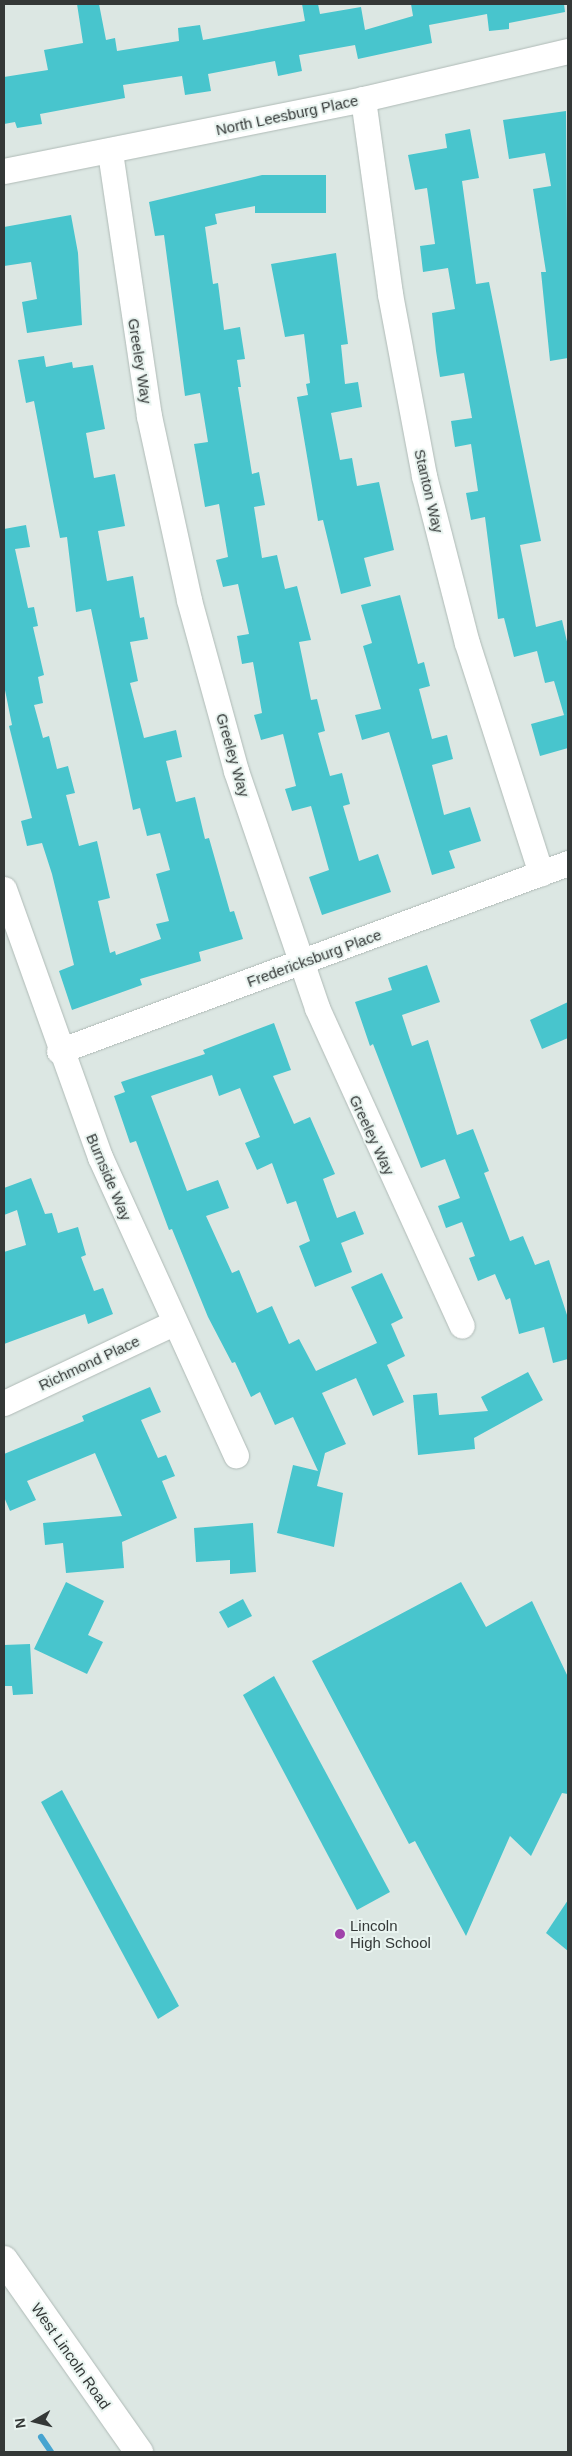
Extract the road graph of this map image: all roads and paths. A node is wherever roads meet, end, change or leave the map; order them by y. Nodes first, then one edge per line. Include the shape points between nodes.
1 (568, 51) edge
2 (363, 98) junction
3 (110, 152) junction
4 (4, 171) edge
5 (568, 863) edge
6 (541, 873) junction
7 (4, 890) edge
8 (301, 962) junction
9 (59, 1052) junction
10 (173, 1323) junction
11 (462, 1326) dead end
12 (4, 1403) edge
13 (236, 1456) dead end
14 (4, 2260) edge
15 (139, 2452) edge

1 - 2 street, North Leesburg Place
2 - 3 street, North Leesburg Place
2 - 6 street, Stanton Way via 390,294 424,476 467,643
3 - 4 street, North Leesburg Place
3 - 8 street, Greeley Way via 149,416 189,600 236,771
5 - 6 street, Fredericksburg Place
6 - 8 street, Fredericksburg Place
7 - 9 street, Burnside Way
8 - 9 street, Fredericksburg Place
8 - 11 street, Greeley Way via 349,1085
9 - 10 street, Burnside Way via 100,1157
10 - 12 street, Richmond Place
10 - 13 street, Burnside Way
14 - 15 street, West Lincoln Road

